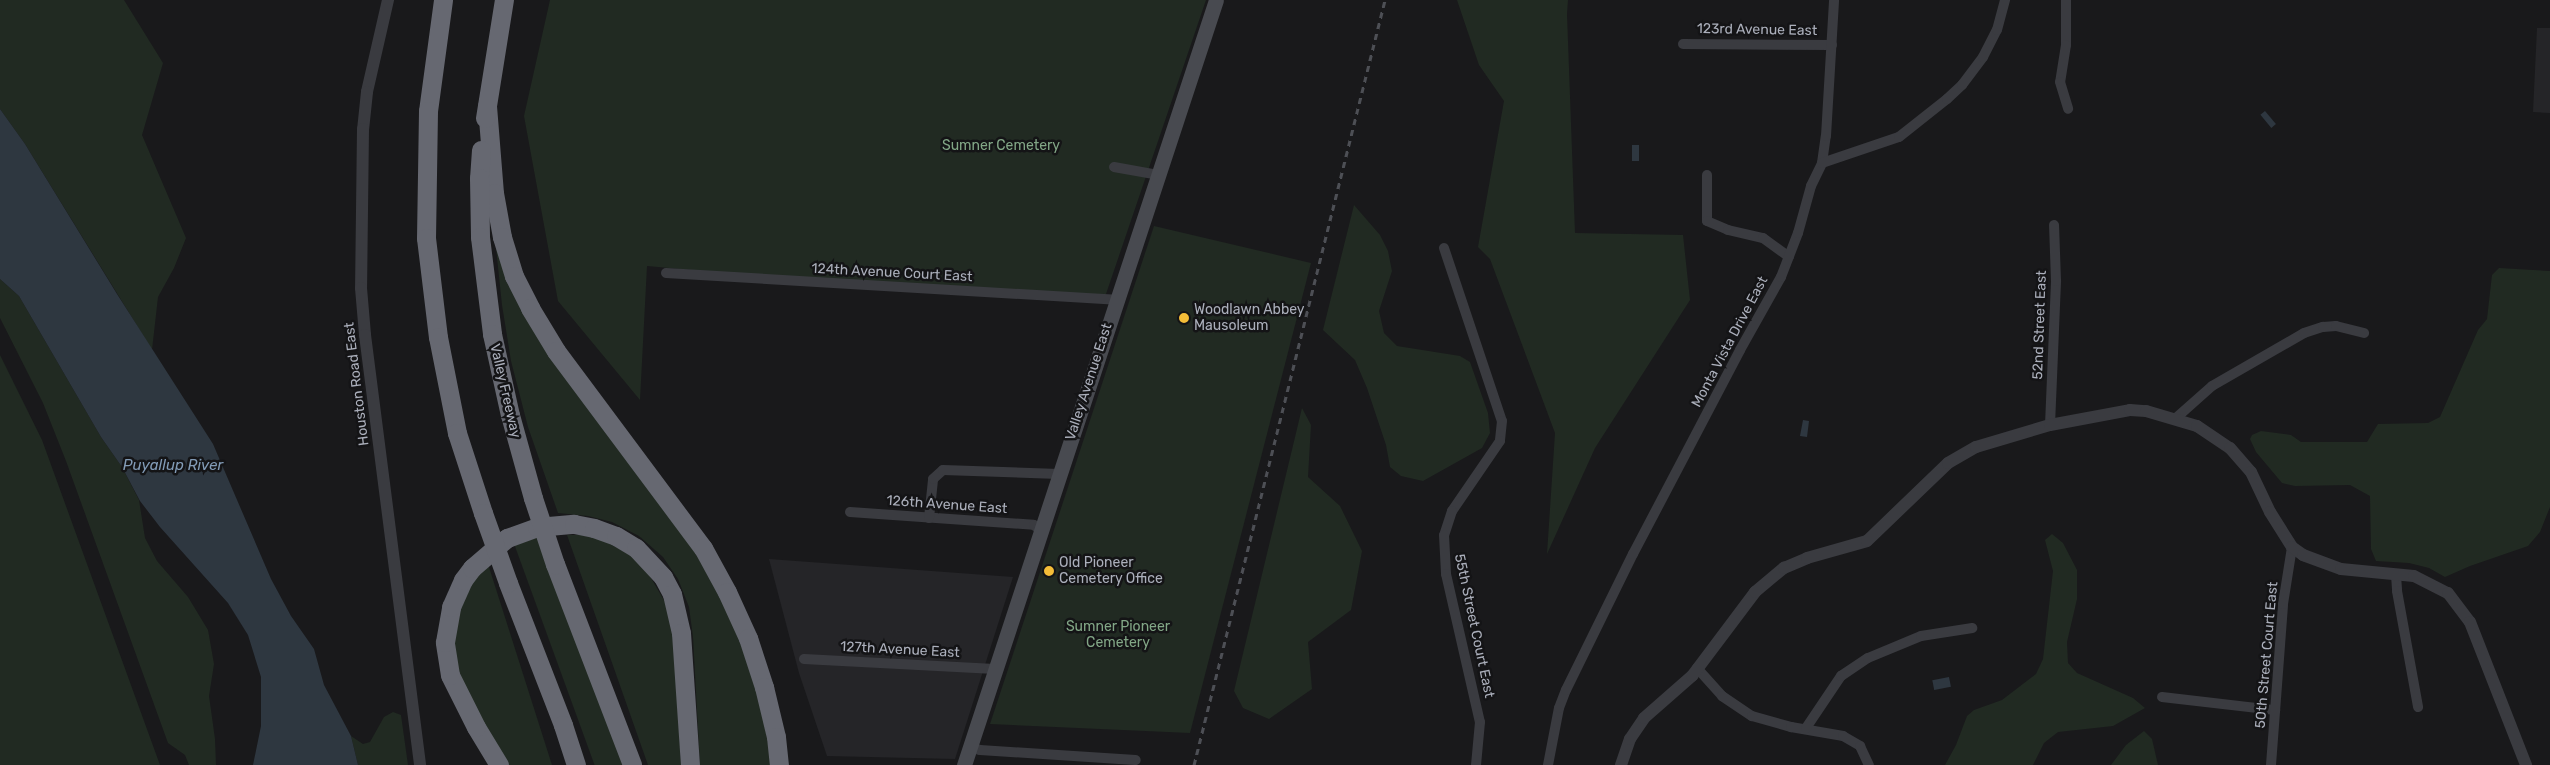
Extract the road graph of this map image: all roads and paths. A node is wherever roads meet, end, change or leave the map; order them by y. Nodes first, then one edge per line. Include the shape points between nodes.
1 (388, 0) edge
2 (443, 0) edge
3 (504, 0) edge
4 (1216, 0) edge
5 (1834, 0) edge
6 (2006, 0) edge
7 (2066, 0) edge
8 (1683, 44) dead end
9 (1832, 45) junction
10 (487, 106) junction
11 (2068, 109) dead end
12 (1822, 163) junction
13 (1114, 167) dead end
14 (1159, 175) junction
15 (1707, 175) dead end
16 (2054, 225) dead end
17 (1444, 248) dead end
18 (1789, 257) junction
19 (666, 273) dead end
20 (1116, 300) junction
21 (2364, 333) dead end
22 (2176, 418) junction
23 (2050, 425) junction
24 (1059, 474) junction
25 (850, 512) dead end
26 (929, 518) junction
27 (1041, 531) junction
28 (2292, 547) junction
29 (2396, 575) junction
30 (524, 628) junction
31 (1972, 628) dead end
32 (804, 659) dead end
33 (1697, 668) junction
34 (995, 670) junction
35 (2162, 697) dead end
36 (2418, 707) dead end
37 (2275, 710) junction
38 (1806, 728) junction
39 (969, 747) junction
40 (1136, 760) dead end
41 (420, 765) edge
42 (499, 765) edge
43 (564, 765) edge
44 (576, 765) edge
45 (632, 765) edge
46 (690, 765) edge
47 (779, 765) edge
48 (964, 765) edge
49 (1476, 765) edge
50 (1548, 765) edge
51 (1621, 765) edge
52 (1868, 765) edge
53 (2271, 765) edge
54 (2526, 765) edge

1 - 41 street, Houston Road East via 366,92 361,288
2 - 30 highway, bridge via 428,111 426,238 438,337 457,433
3 - 10 highway, Valley Freeway
4 - 14 main road, Valley Avenue East
5 - 9 street
6 - 12 street via 1998,30 1983,57 1947,99 1899,136
7 - 11 street via 2066,45 2060,82
8 - 9 street, 123rd Avenue East
9 - 12 street
10 - 45 highway, Valley Freeway, bridge via 479,178 480,237 492,334 533,498
10 - 47 highway via 494,193 502,237 514,276 556,351 703,548 727,592 748,638 764,687
12 - 18 street, Monta Vista Drive East via 1811,186
13 - 14 street
14 - 20 main road, Valley Avenue East
15 - 18 street via 1707,221 1728,230 1763,238
16 - 23 street, 52nd Street East via 2056,281
17 - 49 street, 55th Street Court East via 1502,421 1500,441 1452,511 1444,535 1446,574 1480,722
18 - 50 street, Monta Vista Drive East via 1581,659 1559,708
19 - 20 street, 124th Avenue Court East
20 - 24 main road, Valley Avenue East
21 - 22 street via 2336,326 2304,334 2212,386
22 - 23 street via 2130,410
22 - 28 street via 2205,430 2230,448 2250,472
23 - 33 street via 1958,456 1867,541 1784,568 1755,592
24 - 26 street via 943,470 933,480
24 - 27 main road, Valley Avenue East
25 - 26 street, 126th Avenue East
26 - 27 street, 126th Avenue East via 1034,525
27 - 34 main road, Valley Avenue East
28 - 29 street via 2322,564
28 - 37 street, 50th Street Court East via 2283,604
29 - 36 street
29 - 54 street via 2414,576 2435,585 2448,593 2465,613
30 - 43 highway
30 - 44 highway
31 - 38 street via 1921,636 1868,658 1841,676
32 - 34 street, 127th Avenue East
33 - 38 street via 1722,696 1752,716
33 - 51 street via 1644,718 1630,739
34 - 39 main road, Valley Avenue East
35 - 37 street
37 - 53 street, 50th Street Court East
38 - 52 street via 1856,742
39 - 40 street
39 - 48 main road, Valley Avenue East
42 - 46 highway via 450,675 445,642 450,607 472,568 507,538 537,527 574,524 616,536 636,548 663,577 672,594 681,633

